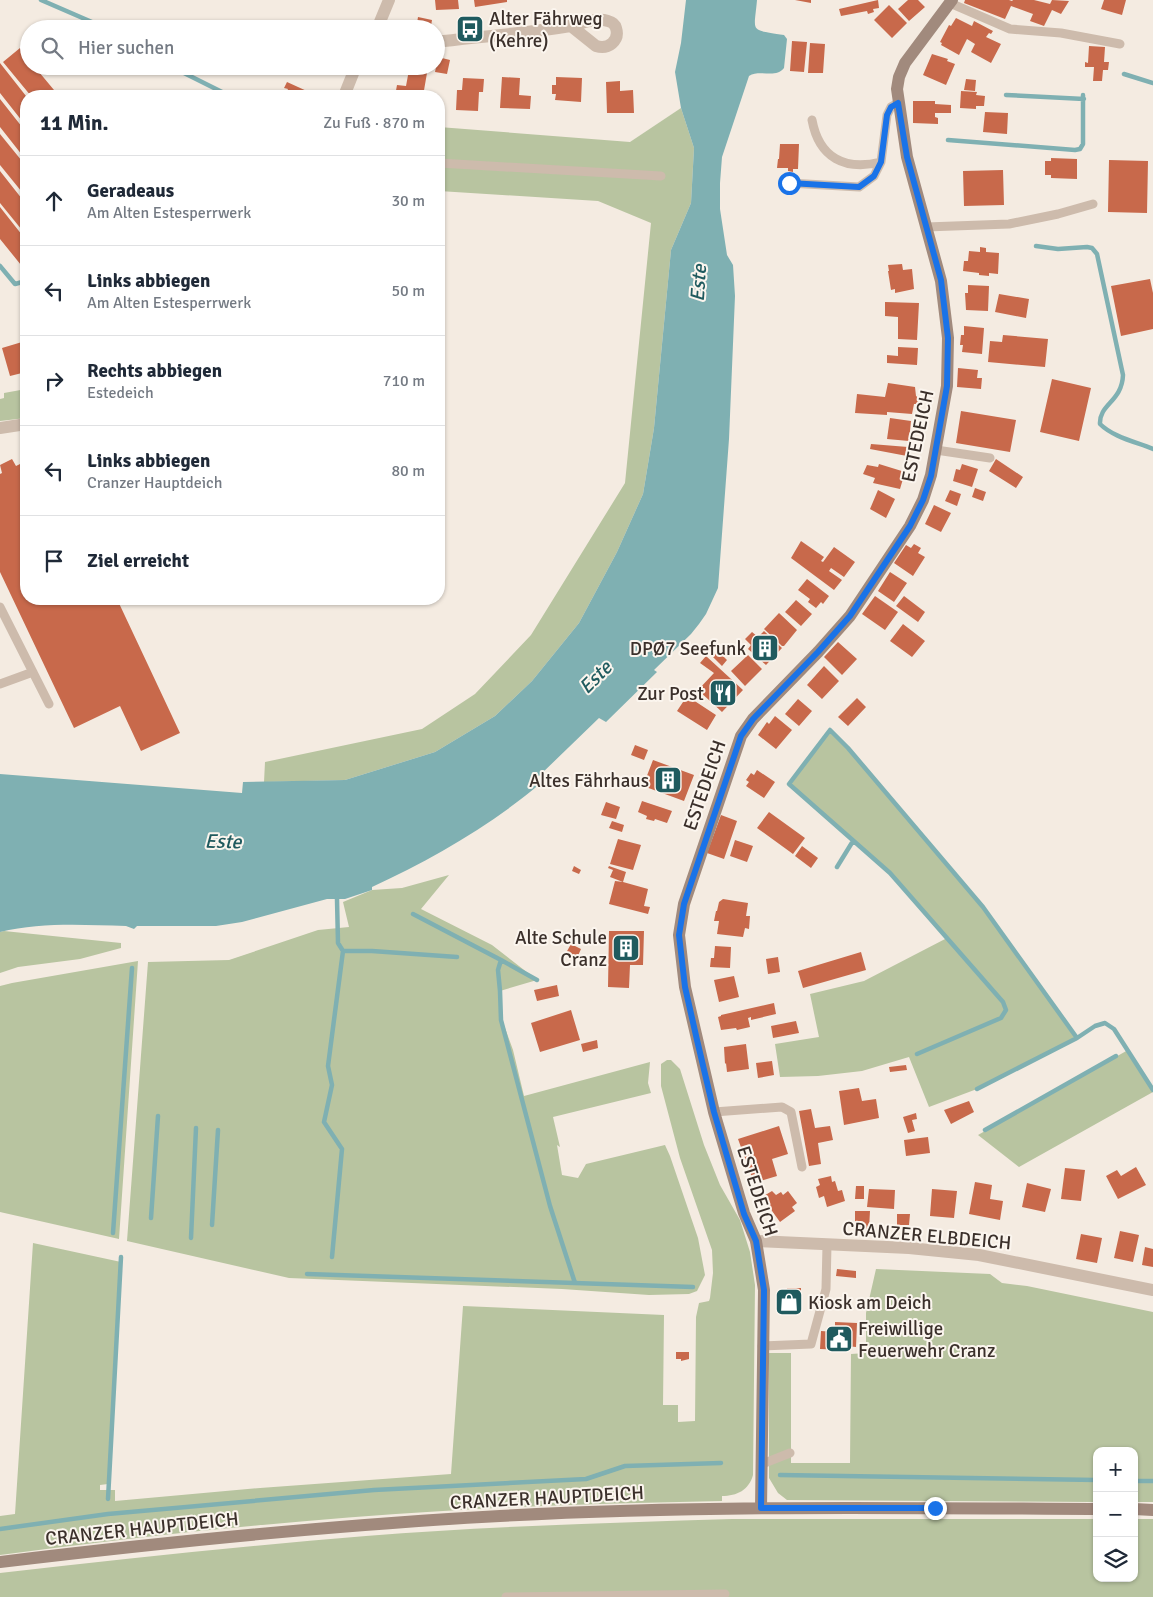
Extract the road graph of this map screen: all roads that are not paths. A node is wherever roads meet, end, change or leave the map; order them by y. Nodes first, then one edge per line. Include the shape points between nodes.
1 (389, 0) edge
2 (951, 2) edge
3 (381, 20) edge
4 (571, 26) dead end
5 (445, 41) edge
6 (1120, 44) dead end
7 (352, 75) edge
8 (346, 90) edge
9 (898, 103) junction
10 (812, 120) dead end
11 (445, 162) edge
12 (881, 162) junction
13 (661, 176) dead end
14 (789, 183) dead end
15 (1093, 204) dead end
16 (926, 227) junction
17 (20, 425) edge
18 (0, 428) edge
19 (936, 450) junction
20 (990, 458) dead end
21 (0, 607) edge
22 (33, 672) junction
23 (0, 684) edge
24 (49, 704) dead end
25 (714, 1112) junction
26 (802, 1166) dead end
27 (756, 1241) junction
28 (827, 1245) junction
29 (1153, 1290) edge
30 (762, 1346) junction
31 (790, 1453) dead end
32 (762, 1464) junction
33 (761, 1508) junction
34 (1093, 1509) edge
35 (1138, 1510) edge
36 (1153, 1510) edge
37 (0, 1562) edge
38 (725, 1594) dead end
39 (506, 1597) edge

1 - 3 street
2 - 6 lane via 1010,29 1061,33
2 - 9 street, ESTEDEICH via 905,63 896,89
4 - 5 street
7 - 8 street
9 - 12 lane via 887,115
9 - 16 street, ESTEDEICH via 907,157
10 - 12 lane via 817,138 835,159 856,165
11 - 13 lane
12 - 14 lane via 874,176 859,187
15 - 16 lane via 1009,224
16 - 19 street, ESTEDEICH via 941,280 948,338 947,386
17 - 18 street
19 - 20 lane
19 - 25 street, ESTEDEICH via 923,500 864,597 818,652 753,719 741,736 728,769 684,904 679,935 685,987
21 - 22 lane
22 - 23 lane
22 - 24 lane
25 - 26 lane via 782,1107 791,1112
25 - 27 street, ESTEDEICH via 744,1214
27 - 28 street, CRANZER ELBDEICH
27 - 30 street, ESTEDEICH via 764,1290
28 - 29 street, CRANZER ELBDEICH via 979,1255
28 - 30 lane via 826,1289 812,1344
30 - 32 street, ESTEDEICH
31 - 32 lane
32 - 33 street, ESTEDEICH
33 - 34 street, CRANZER HAUPTDEICH
33 - 37 street, CRANZER HAUPTDEICH via 502,1516 378,1524
35 - 36 street
38 - 39 lane

